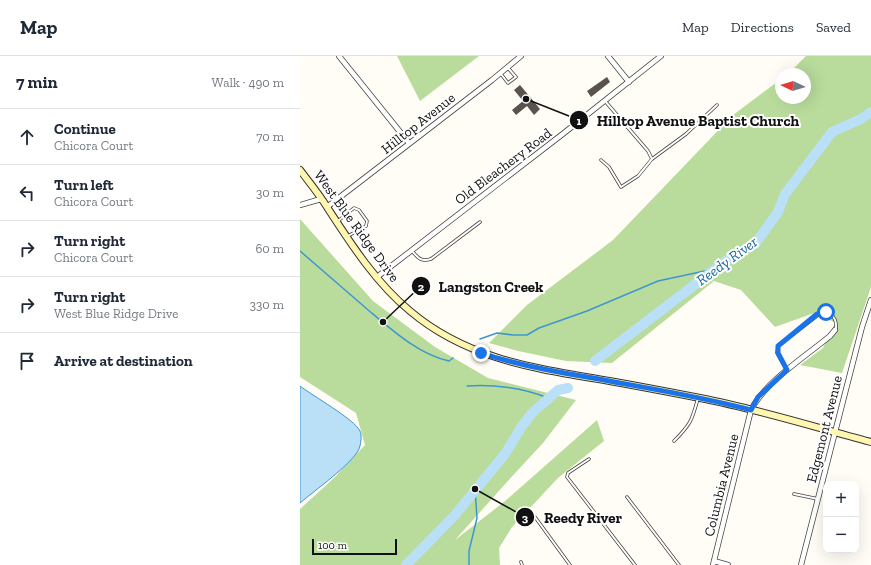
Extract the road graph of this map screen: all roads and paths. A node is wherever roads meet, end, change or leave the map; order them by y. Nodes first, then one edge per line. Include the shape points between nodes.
1 (339, 56) edge
2 (521, 56) edge
3 (608, 56) edge
4 (661, 56) edge
5 (507, 67) junction
6 (500, 73) junction
7 (628, 82) junction
8 (605, 101) junction
9 (717, 105) dead end
10 (409, 144) junction
11 (652, 159) junction
12 (601, 160) dead end
13 (300, 170) edge
14 (321, 198) junction
15 (300, 205) edge
16 (327, 207) junction
17 (337, 222) junction
18 (480, 222) dead end
19 (347, 237) junction
20 (411, 250) junction
21 (377, 277) junction
22 (871, 300) edge
23 (865, 315) junction
24 (871, 316) edge
25 (835, 330) joint
26 (787, 370) junction
27 (698, 397) junction
28 (751, 410) junction
29 (835, 432) junction
30 (674, 441) dead end
31 (871, 442) edge
32 (588, 459) dead end
33 (794, 494) dead end
34 (627, 497) dead end
35 (818, 499) junction
36 (535, 517) dead end
37 (521, 562) dead end
38 (713, 563) edge
39 (522, 565) edge
40 (570, 565) edge
41 (635, 565) edge
42 (679, 565) edge
43 (728, 565) edge
44 (801, 565) edge

1 - 10 street
2 - 5 street, Hilltop Avenue
3 - 7 street
4 - 7 street, Old Bleachery Road
5 - 6 street, Hilltop Avenue
5 - 6 lane via 516,77 508,84
6 - 10 street, Hilltop Avenue
7 - 8 street, Old Bleachery Road
8 - 11 lane
8 - 20 street, Old Bleachery Road
9 - 11 lane via 686,134
10 - 16 street, Hilltop Avenue
11 - 12 lane via 638,176 621,187 609,167
13 - 14 main road, West Blue Ridge Drive
14 - 15 street
14 - 16 main road, West Blue Ridge Drive
16 - 17 main road, West Blue Ridge Drive
17 - 19 main road, West Blue Ridge Drive
17 - 19 lane via 354,208 359,210 367,221 366,226
18 - 20 lane via 431,259 425,261
19 - 21 main road, West Blue Ridge Drive
20 - 21 street, Old Bleachery Road
21 - 27 main road, West Blue Ridge Drive via 397,300 423,321 452,340 481,353 559,372
22 - 23 street, Edgemont Avenue
23 - 24 street
23 - 29 street, Edgemont Avenue
25 - 26 street, Columbia Avenue
25 - 26 lane via 836,321 833,316 829,312 822,312 778,346 778,353
26 - 28 street, Columbia Avenue via 758,397
27 - 28 main road, West Blue Ridge Drive
27 - 30 lane via 692,419
28 - 29 main road, West Blue Ridge Drive
28 - 38 street, Columbia Avenue
29 - 31 main road, West Blue Ridge Drive
29 - 35 street, Edgemont Avenue
32 - 41 lane via 567,476
33 - 35 lane
34 - 42 lane
35 - 44 street, Edgemont Avenue
36 - 40 lane
37 - 39 lane
38 - 43 street

